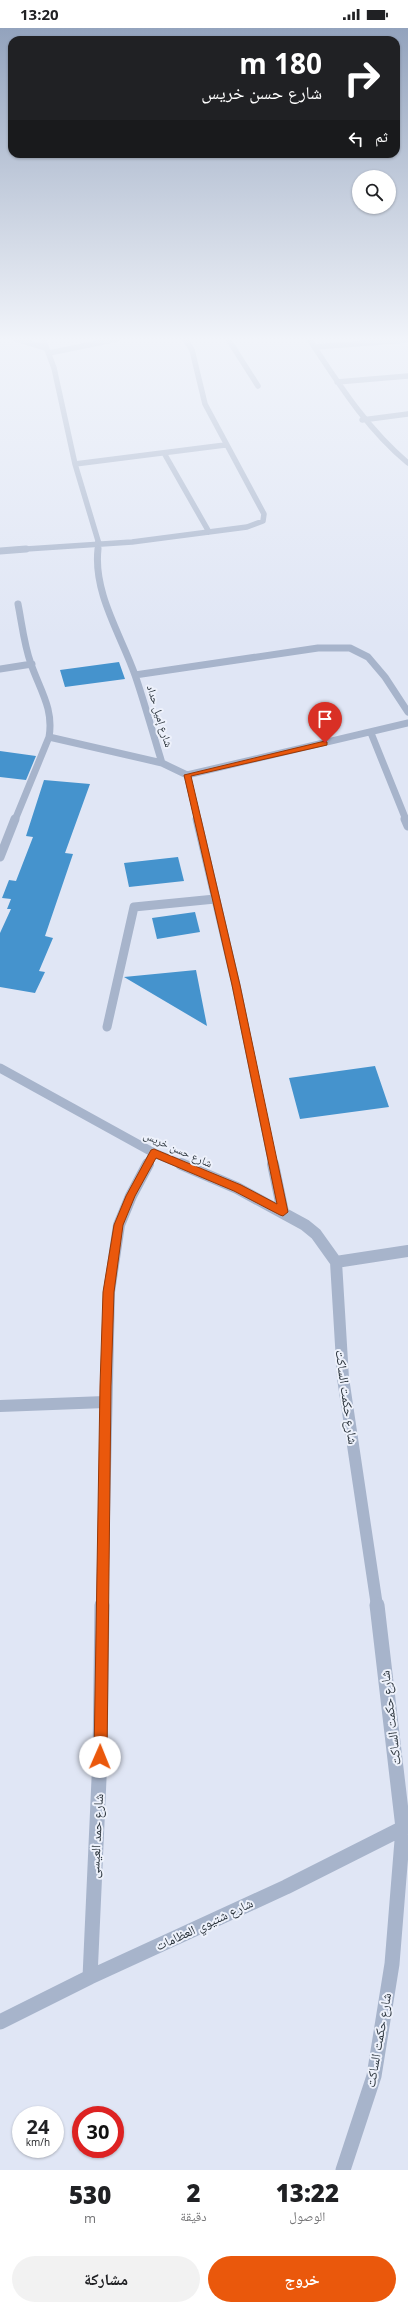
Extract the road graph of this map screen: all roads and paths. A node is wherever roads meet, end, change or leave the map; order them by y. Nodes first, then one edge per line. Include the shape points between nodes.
1 (70, 439) edge
2 (222, 439) edge
3 (380, 439) edge
4 (225, 445) junction
5 (164, 453) junction
6 (75, 464) junction
7 (408, 464) edge
8 (209, 532) junction
9 (99, 544) junction
10 (0, 550) edge
11 (18, 604) dead end
12 (32, 664) junction
13 (0, 669) edge
14 (136, 675) junction
15 (408, 712) edge
16 (408, 723) edge
17 (371, 733) junction
18 (49, 736) junction
19 (162, 763) junction
20 (187, 775) junction
21 (408, 826) edge
22 (0, 857) edge
23 (215, 899) junction
24 (107, 1027) dead end
25 (0, 1068) edge
26 (154, 1153) junction
27 (283, 1212) junction
28 (408, 1251) edge
29 (336, 1262) junction
30 (105, 1402) junction
31 (0, 1406) edge
32 (406, 1827) edge
33 (90, 1977) junction
34 (0, 2022) edge
35 (343, 2170) edge

1 - 6 street
2 - 4 street
3 - 7 street
4 - 5 street
4 - 8 street via 264,514 264,521
5 - 6 street
5 - 8 street
6 - 9 street
8 - 9 street
9 - 10 street
9 - 14 street, شارع إميل حداد via 97,560 102,589
11 - 12 street
12 - 13 street
12 - 18 street via 50,708 52,720
14 - 15 street via 318,648 350,648 368,657
14 - 19 street, شارع إميل حداد
16 - 17 street
17 - 20 street
17 - 21 street
18 - 19 street
18 - 22 street
19 - 20 street, شارع إميل حداد
20 - 23 street
23 - 24 street via 134,907
23 - 27 street via 236,985
25 - 26 street, شارع حسن خريس
26 - 27 street, شارع حسن خريس via 237,1188
26 - 30 street, شارع حمد العيسى via 118,1225 109,1292
27 - 29 street, شارع حسن خريس via 305,1224 316,1234
28 - 29 street
29 - 32 street, شارع حكمت الساكت via 343,1378 372,1565
30 - 31 street
30 - 33 street, شارع حمد العيسى via 100,1757
32 - 33 street, شارع شتيوي العظامات via 286,1887
32 - 35 street, شارع حكمت الساكت via 392,1964 374,2076
33 - 34 street, شارع شتيوي العظامات

